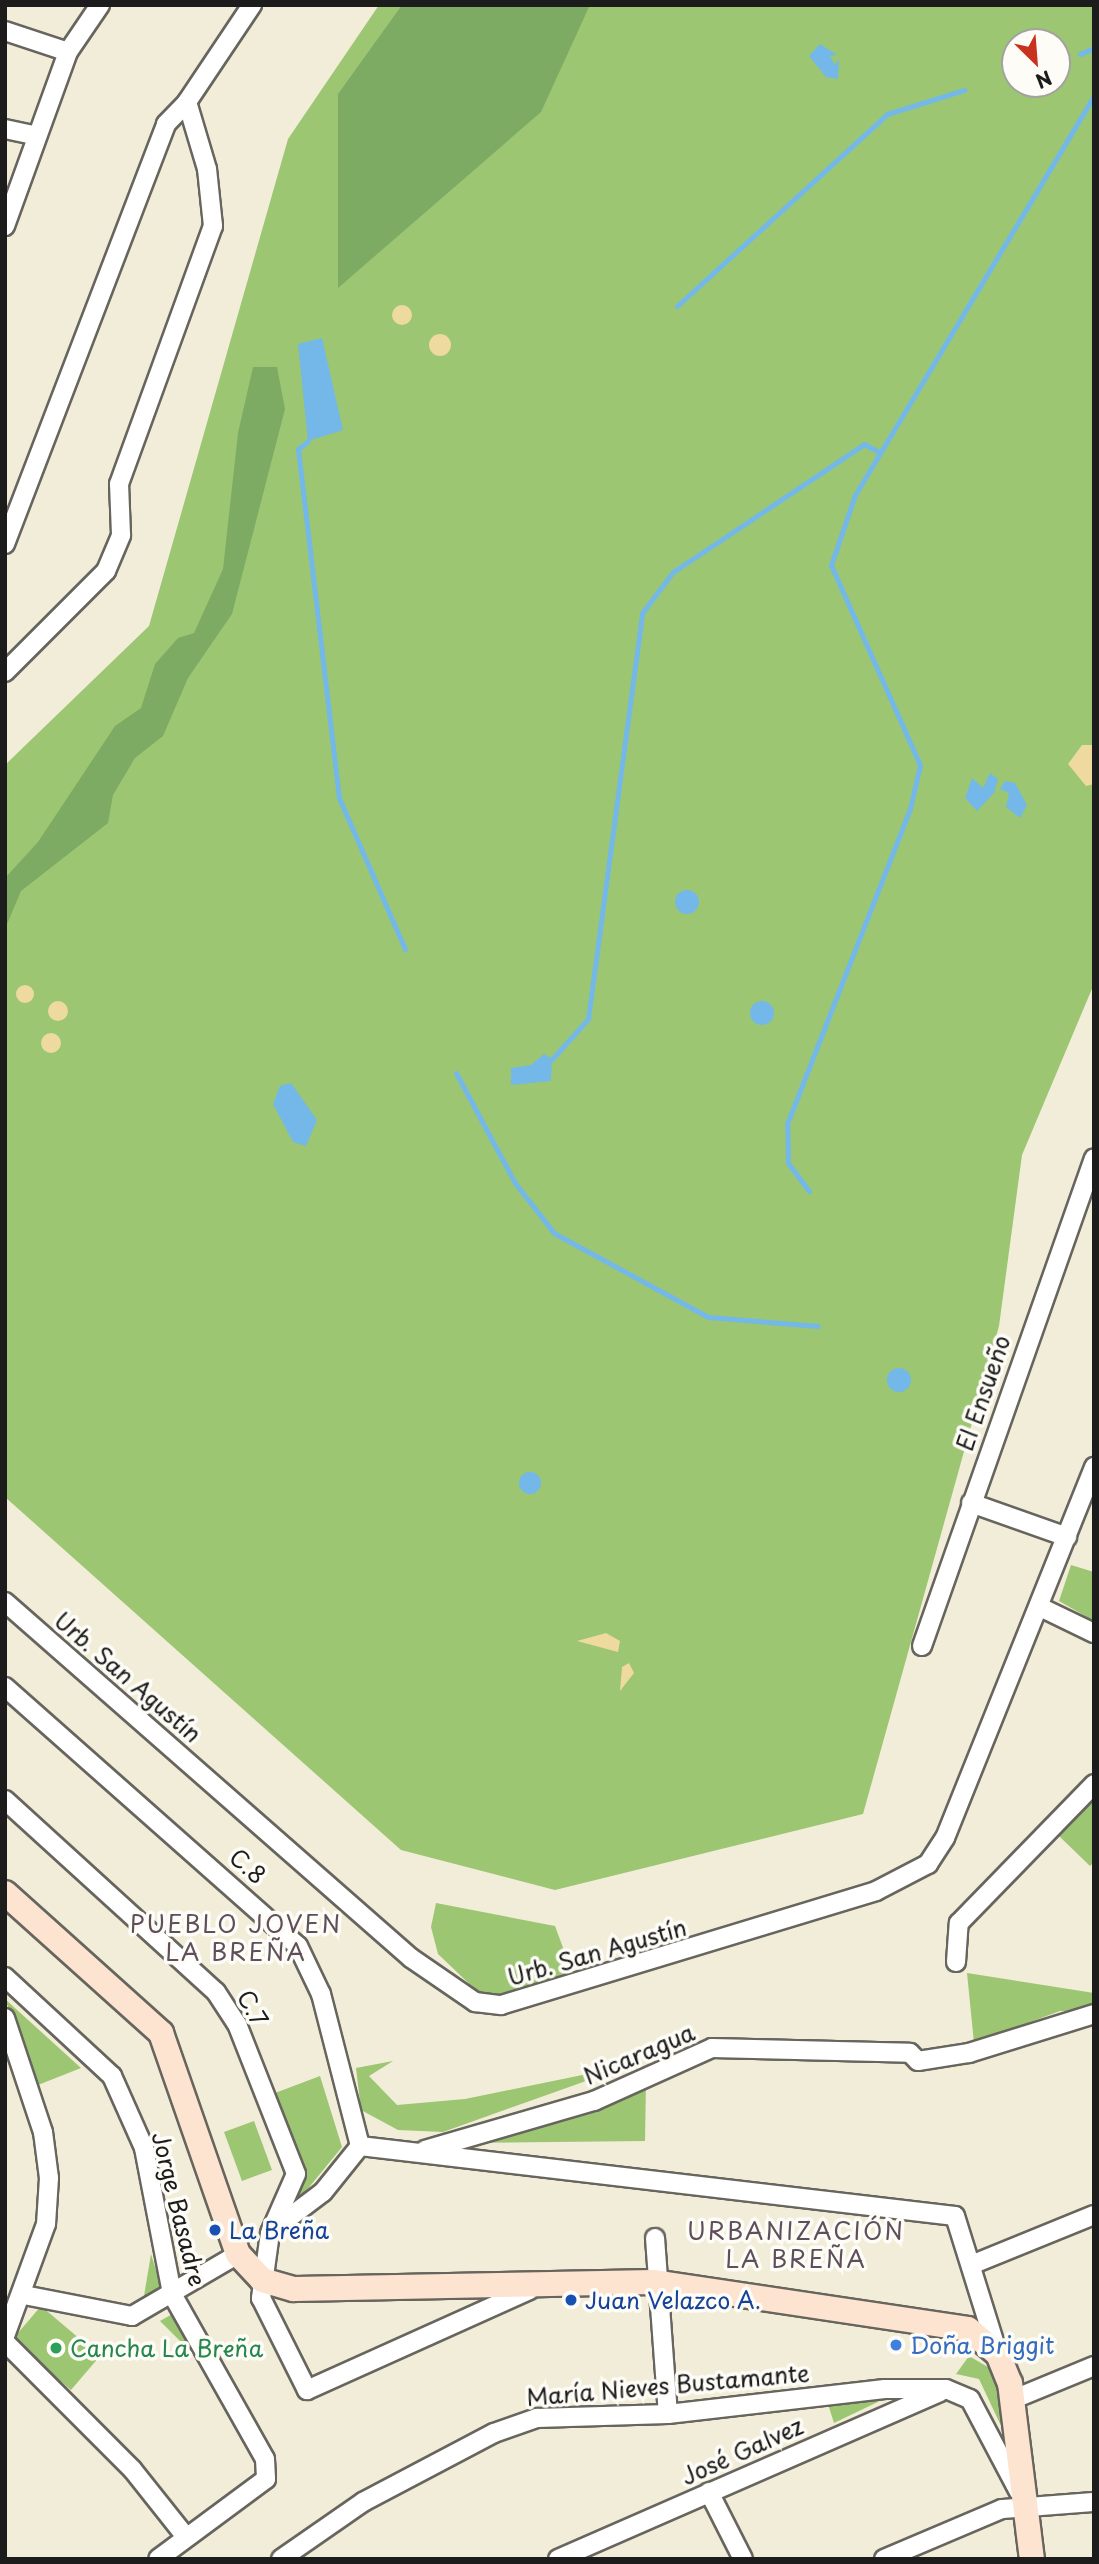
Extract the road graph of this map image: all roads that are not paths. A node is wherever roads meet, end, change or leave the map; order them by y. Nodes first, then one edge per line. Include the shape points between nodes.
1 (100, 5) edge
2 (252, 5) edge
3 (5, 31) edge
4 (68, 52) junction
5 (187, 102) junction
6 (5, 129) edge
7 (34, 135) junction
8 (5, 226) edge
9 (5, 544) edge
10 (5, 672) edge
11 (1094, 1158) edge
12 (1094, 1467) edge
13 (971, 1503) junction
14 (1067, 1537) junction
15 (5, 1602) edge
16 (1040, 1606) junction
17 (1094, 1633) edge
18 (922, 1646) dead end
19 (5, 1686) edge
20 (1094, 1784) edge
21 (5, 1800) edge
22 (5, 1893) edge
23 (956, 1962) dead end
24 (5, 1977) edge
25 (1094, 2014) edge
26 (5, 2018) edge
27 (360, 2146) junction
28 (416, 2152) junction
29 (1094, 2215) edge
30 (270, 2233) junction
31 (655, 2238) dead end
32 (238, 2254) junction
33 (971, 2265) junction
34 (262, 2280) junction
35 (654, 2282) junction
36 (546, 2284) junction
37 (172, 2294) junction
38 (24, 2295) junction
39 (5, 2339) edge
40 (998, 2354) junction
41 (1094, 2366) edge
42 (946, 2389) junction
43 (1014, 2399) junction
44 (668, 2414) junction
45 (709, 2492) junction
46 (1094, 2502) edge
47 (1027, 2508) junction
48 (186, 2538) junction
49 (158, 2559) edge
50 (281, 2559) edge
51 (558, 2559) edge
52 (743, 2559) edge
53 (884, 2559) edge
54 (1032, 2559) edge

1 - 4 street
2 - 5 street
3 - 4 street
4 - 7 street
5 - 9 street via 166,124
5 - 10 street via 207,169 213,226 119,484 121,535 106,572
6 - 7 street
7 - 8 street
11 - 13 street, El Ensueño
12 - 14 street, Urb. San Agustín
13 - 14 street
13 - 18 street, El Ensueño
14 - 16 street, Urb. San Agustín
15 - 16 street, Urb. San Agustín via 411,1958 475,2002 501,2005 629,1971 909,1879 945,1838
16 - 17 street
19 - 27 street, C.8 via 298,1946 321,1994
20 - 23 street via 959,1923
21 - 30 street, C.7 via 216,1992 237,2024 296,2174
22 - 32 street via 160,2033
24 - 37 street, Jorge Basadre via 112,2076 144,2148
25 - 28 street, Nicaragua via 969,2053 918,2061 910,2053 712,2049 594,2101
26 - 38 street via 43,2132 49,2178 46,2224
27 - 28 street
27 - 30 street via 323,2192
28 - 33 street via 955,2216
29 - 33 street
30 - 34 street, C.7
31 - 35 street
32 - 34 street
32 - 37 street
33 - 40 street
34 - 36 street via 294,2289
34 - 36 street via 261,2298 307,2390 456,2318
35 - 36 street
35 - 40 street via 953,2325 980,2336
35 - 44 street
37 - 38 street via 123,2316
37 - 48 street, Jorge Basadre via 265,2459 266,2479
38 - 39 street
39 - 48 street via 132,2469
40 - 43 street
41 - 43 street
42 - 44 street, María Nieves Bustamante via 885,2389
42 - 45 street, José Galvez
42 - 47 street via 970,2399
43 - 47 street
44 - 50 street, María Nieves Bustamante via 514,2423 363,2502
45 - 51 street, José Galvez
45 - 52 street
46 - 47 street
47 - 53 street via 983,2514
47 - 54 street
48 - 49 street

